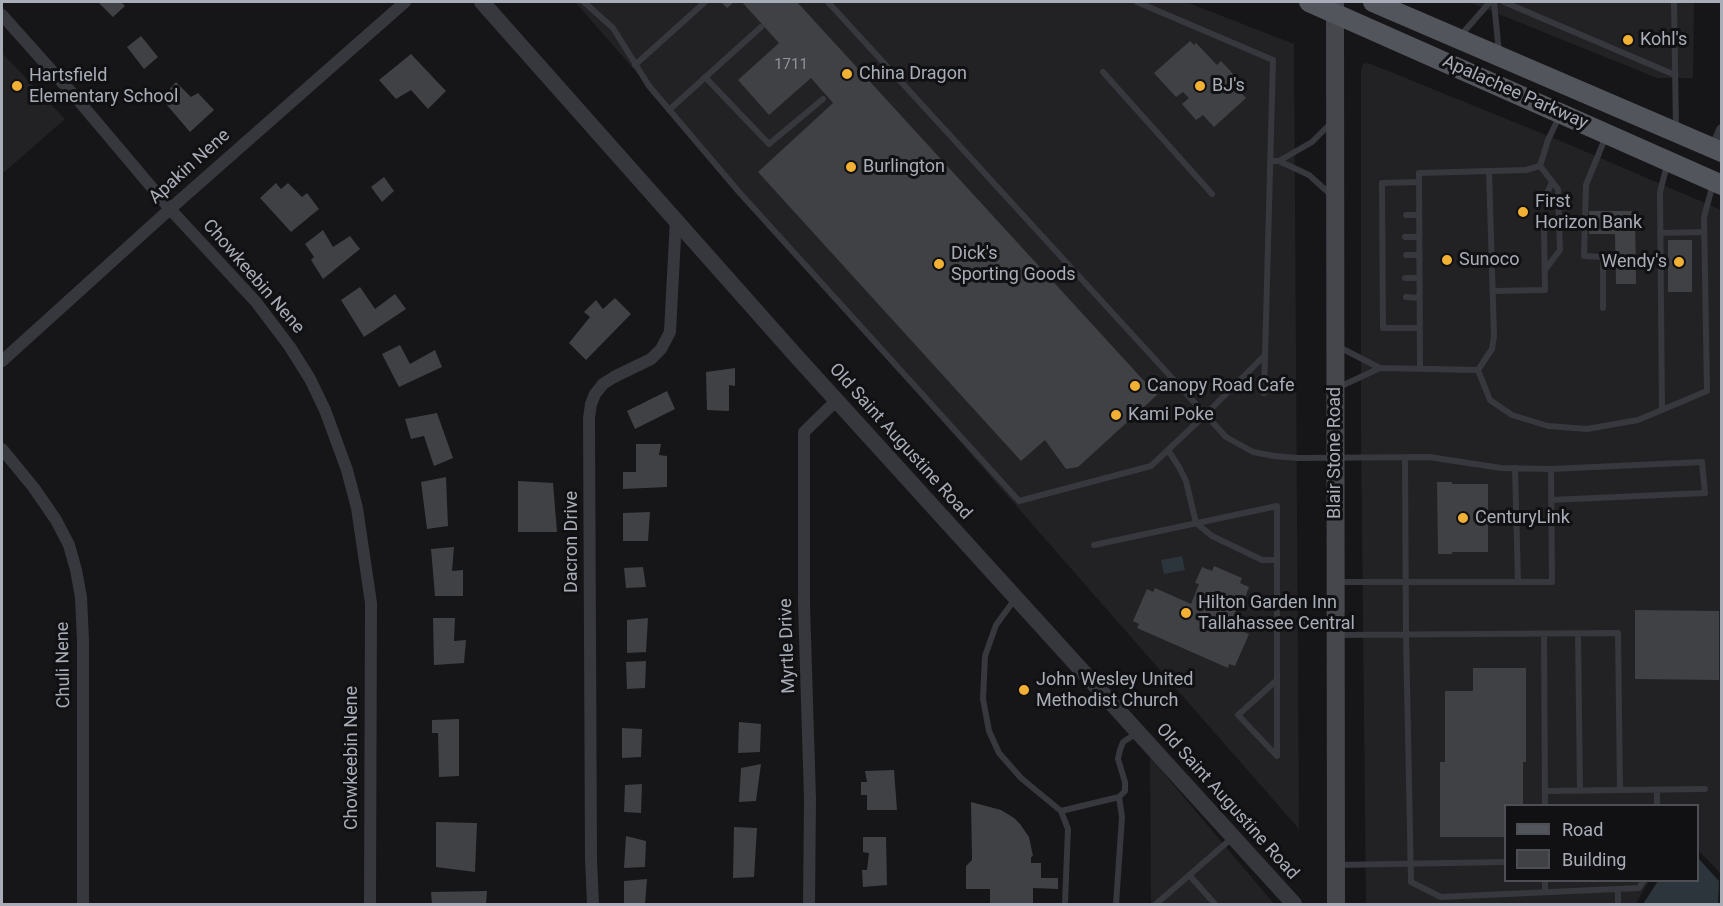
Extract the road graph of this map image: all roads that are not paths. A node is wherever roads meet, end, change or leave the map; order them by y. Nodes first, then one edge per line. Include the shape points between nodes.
1 (405, 2) edge
2 (482, 2) edge
3 (584, 2) edge
4 (705, 2) edge
5 (828, 2) edge
6 (1137, 2) edge
7 (1309, 2) edge
8 (1373, 2) edge
9 (1492, 2) edge
10 (1504, 2) edge
11 (1674, 2) edge
12 (1335, 7) edge
13 (2, 15) edge
14 (761, 27) dead end
15 (1458, 38) junction
16 (1499, 56) junction
17 (635, 65) junction
18 (1103, 72) dead end
19 (1676, 75) junction
20 (705, 77) junction
21 (823, 99) dead end
22 (669, 110) junction
23 (1560, 113) junction
24 (1335, 119) junction
25 (1722, 130) edge
26 (1677, 133) junction
27 (1608, 134) junction
28 (1718, 151) edge
29 (1270, 160) junction
30 (1279, 160) junction
31 (1668, 161) junction
32 (1540, 166) junction
33 (1489, 171) junction
34 (1419, 182) junction
35 (1552, 182) junction
36 (1718, 183) edge
37 (1212, 194) dead end
38 (1335, 198) junction
39 (1544, 200) dead end
40 (170, 208) junction
41 (1406, 215) dead end
42 (1419, 215) junction
43 (676, 219) junction
44 (1544, 229) dead end
45 (1704, 232) junction
46 (1660, 233) junction
47 (1406, 237) dead end
48 (1419, 237) junction
49 (1406, 255) dead end
50 (1419, 255) junction
51 (1545, 270) junction
52 (1405, 278) dead end
53 (1419, 278) junction
54 (1493, 291) junction
55 (1406, 297) dead end
56 (1419, 298) junction
57 (1603, 308) dead end
58 (1419, 328) junction
59 (1335, 345) junction
60 (1265, 355) junction
61 (2, 360) edge
62 (1380, 368) junction
63 (1420, 369) junction
64 (1478, 370) junction
65 (1335, 389) junction
66 (1264, 393) dead end
67 (836, 400) junction
68 (1662, 410) junction
69 (1205, 415) junction
70 (2, 449) edge
71 (1168, 450) junction
72 (1405, 458) junction
73 (1336, 459) junction
74 (1515, 468) junction
75 (1551, 469) junction
76 (1551, 500) junction
77 (1196, 523) junction
78 (1094, 545) dead end
79 (1277, 560) junction
80 (1336, 582) junction
81 (1405, 582) junction
82 (1518, 582) junction
83 (1016, 598) junction
84 (1277, 624) junction
85 (1336, 630) junction
86 (1406, 634) junction
87 (1544, 634) junction
88 (1578, 634) junction
89 (1277, 680) junction
90 (1138, 732) junction
91 (1705, 789) dead end
92 (1580, 790) junction
93 (1620, 790) junction
94 (1658, 790) junction
95 (1545, 791) junction
96 (1119, 797) junction
97 (1545, 804) edge
98 (1658, 804) edge
99 (1061, 811) junction
100 (1233, 837) junction
101 (1504, 862) edge
102 (1410, 863) junction
103 (1336, 865) junction
104 (1190, 876) junction
105 (1545, 882) edge
106 (1643, 882) edge
107 (1618, 889) junction
108 (1545, 892) junction
109 (83, 904) edge
110 (370, 904) edge
111 (593, 904) edge
112 (809, 904) edge
113 (1065, 904) edge
114 (1116, 904) edge
115 (1156, 904) edge
116 (1215, 904) edge
117 (1294, 904) edge
118 (1336, 904) edge
119 (1618, 904) edge

1 - 40 street, Apakin Nene
2 - 43 street, Old Saint Augustine Road
3 - 17 lane via 613,28
4 - 17 lane
5 - 69 lane
6 - 29 lane via 1273,60
7 - 12 main road, Apalachee Parkway
8 - 15 main road, Apalachee Parkway
9 - 15 lane
9 - 16 lane
10 - 19 lane
11 - 19 lane
12 - 23 main road, Apalachee Parkway
12 - 24 main road, Blair Stone Road
13 - 40 street, Chowkeebin Nene
14 - 20 lane
15 - 16 main road, Apalachee Parkway
16 - 26 main road, Apalachee Parkway
17 - 22 lane
18 - 37 lane
19 - 26 lane
20 - 21 lane via 770,144
20 - 22 lane
22 - 71 lane via 1019,501 1151,466
23 - 27 main road, Apalachee Parkway
23 - 32 lane
24 - 30 lane via 1312,142
24 - 38 main road, Blair Stone Road
25 - 28 street
26 - 28 main road, Apalachee Parkway
27 - 31 main road, Apalachee Parkway
27 - 57 lane via 1586,184 1584,256 1603,257
29 - 30 lane
29 - 60 lane
30 - 38 lane via 1309,175
31 - 36 main road, Apalachee Parkway
31 - 46 lane via 1660,192
32 - 33 lane
32 - 35 lane
33 - 34 lane via 1419,173
33 - 54 lane
34 - 42 lane
34 - 58 lane via 1382,183 1386,254 1383,328
35 - 39 lane
35 - 51 lane via 1558,189 1560,250
36 - 45 lane via 1704,217
38 - 59 main road, Blair Stone Road
40 - 61 street, Apakin Nene
40 - 110 street, Chowkeebin Nene via 256,302 290,347 325,410 347,470 357,508 371,603
41 - 42 lane
42 - 48 lane
43 - 67 street, Old Saint Augustine Road
43 - 111 street, Dacron Drive via 670,332 651,359 603,384 595,394 589,418
44 - 51 lane
45 - 46 lane
45 - 68 lane via 1707,391
46 - 68 lane
47 - 48 lane
48 - 50 lane
49 - 50 lane
50 - 53 lane
51 - 54 lane via 1545,290
52 - 53 lane
53 - 56 lane
54 - 64 lane via 1492,349
55 - 56 lane
56 - 58 lane
58 - 63 lane
59 - 62 lane
59 - 65 main road, Blair Stone Road
60 - 66 lane
60 - 69 lane
62 - 63 lane
62 - 65 lane
63 - 64 lane
64 - 68 lane via 1490,400 1512,415 1548,426 1587,429 1638,420
65 - 73 main road, Blair Stone Road
67 - 83 street, Old Saint Augustine Road
67 - 112 street, Myrtle Drive via 804,432
69 - 71 lane
69 - 73 lane via 1226,437 1253,452
70 - 109 street, Chuli Nene via 57,520 69,545 81,597
71 - 77 lane via 1186,481
72 - 73 lane
72 - 74 lane via 1429,457
72 - 81 lane
73 - 80 main road, Blair Stone Road
74 - 75 lane
74 - 82 lane
75 - 76 lane
75 - 76 lane via 1702,462 1705,493
76 - 82 lane via 1552,582
77 - 78 lane
77 - 79 lane via 1212,536 1262,560
77 - 79 lane via 1277,506
79 - 84 lane
80 - 81 lane
80 - 85 main road, Blair Stone Road
81 - 82 lane
81 - 86 lane
83 - 90 street, Old Saint Augustine Road
83 - 99 lane via 996,625 985,656 983,699 989,731 999,753 1021,778
84 - 85 lane
84 - 89 lane
85 - 86 lane
85 - 103 main road, Blair Stone Road
86 - 87 lane
86 - 102 lane
87 - 88 lane
87 - 95 lane
88 - 92 lane
88 - 93 lane via 1618,633
89 - 89 lane via 1238,715 1277,756 1277,713
90 - 96 lane via 1123,742 1120,750 1118,759 1125,791
90 - 100 street, Old Saint Augustine Road
91 - 94 lane
92 - 93 lane
92 - 95 lane
93 - 94 lane
94 - 98 lane
95 - 97 lane
96 - 99 lane
96 - 114 lane via 1122,817
99 - 113 lane via 1068,829
100 - 104 lane
100 - 117 street, Old Saint Augustine Road
101 - 102 lane
102 - 103 lane
102 - 108 lane via 1411,882 1441,897
103 - 118 main road, Blair Stone Road
104 - 115 lane
104 - 116 lane
105 - 108 lane
106 - 107 lane via 1639,888
107 - 108 lane
107 - 119 lane

